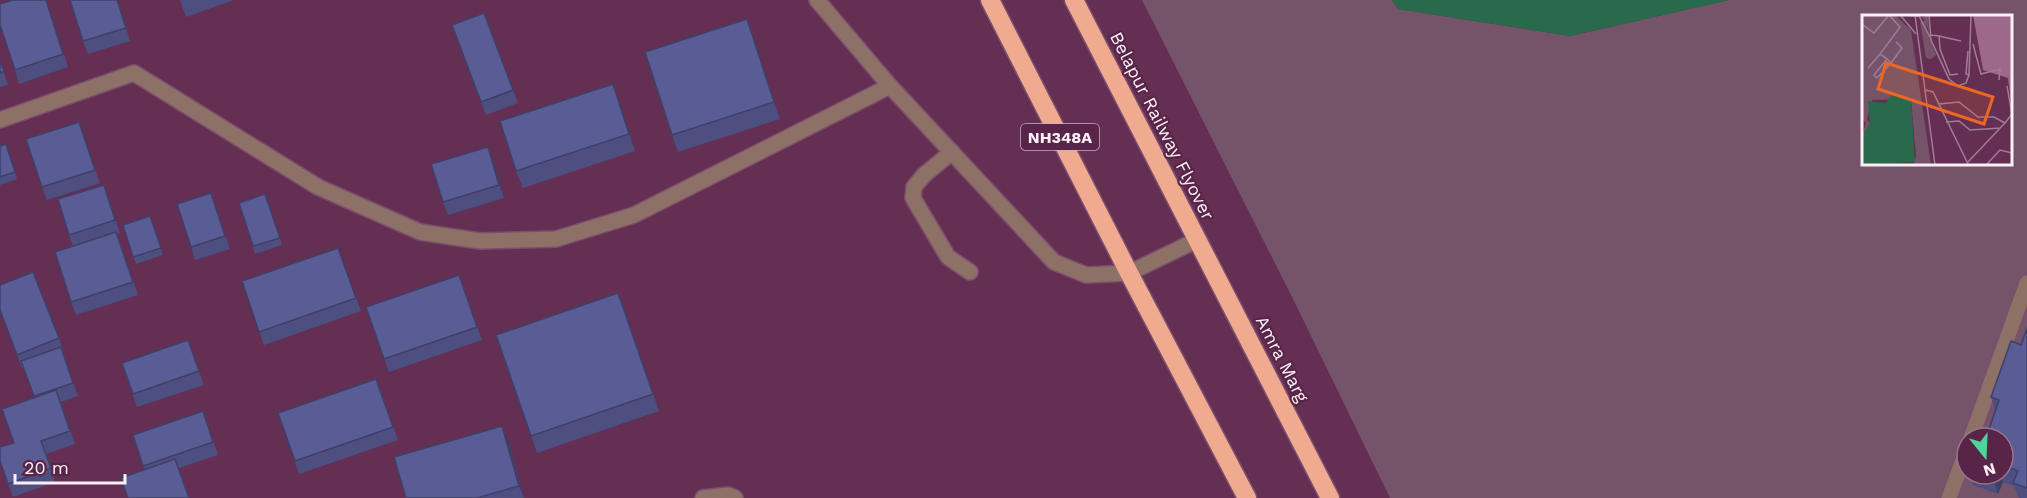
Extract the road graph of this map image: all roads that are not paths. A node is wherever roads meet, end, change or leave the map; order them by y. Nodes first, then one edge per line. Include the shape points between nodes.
1 (817, 0) edge
2 (990, 0) edge
3 (1074, 0) edge
4 (890, 86) junction
5 (0, 120) edge
6 (952, 152) junction
7 (1197, 240) junction
8 (970, 272) dead end
9 (1129, 273) junction
10 (2027, 283) edge
11 (1975, 426) edge
12 (1955, 482) edge
13 (703, 498) edge
14 (735, 498) edge
15 (1247, 498) edge
16 (1330, 498) edge
17 (1949, 498) edge

1 - 4 street
2 - 9 highway, NH348A
3 - 7 highway, Belapur Railway Flyover
4 - 5 street via 634,214 556,239 480,241 420,232 318,187 134,73
4 - 6 street
6 - 8 street via 924,175 914,187 913,198 948,257
6 - 9 street via 1054,262 1086,275
7 - 9 street
7 - 16 highway, Amra Marg
9 - 15 highway, NH348A
10 - 11 street
12 - 17 street
13 - 14 street

